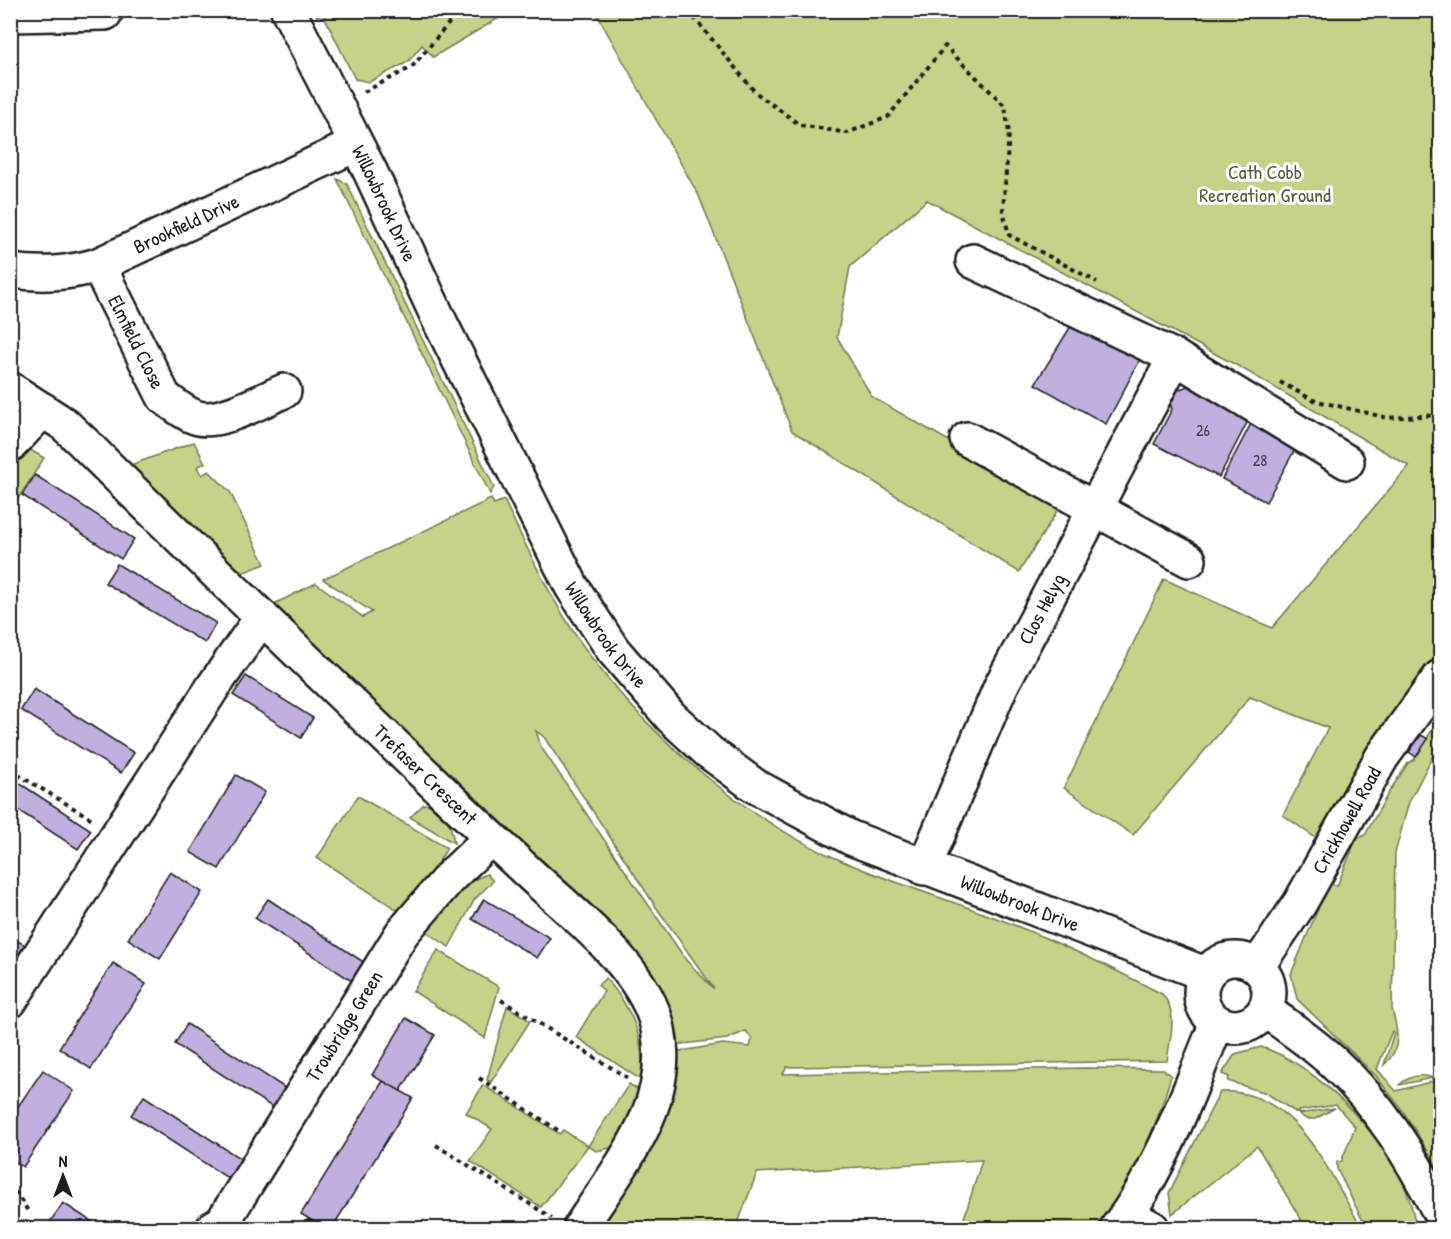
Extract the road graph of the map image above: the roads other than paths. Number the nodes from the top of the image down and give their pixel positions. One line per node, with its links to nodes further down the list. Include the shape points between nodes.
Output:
1 (288, 10): 4 (street, Willowbrook Drive)
2 (105, 13): 3 (street)
3 (10, 15)
4 (355, 145): 6 (street, Brookfield Drive); 20 (street, Willowbrook Drive, via 548,541 613,650 671,717 731,769 803,814)
5 (972, 261): 8 (street)
6 (99, 265): 7 (street, Brookfield Drive, via 71,273); 10 (street, Elmfield Close, via 164,397 177,407 196,418 216,420)
7 (10, 271)
8 (1175, 357): 14 (street); 15 (street, Clos Helyg)
9 (10, 389): 11 (street, Trefaser Crescent)
10 (284, 391)
11 (43, 410): 13 (street); 17 (street, Trefaser Crescent, via 82,441)
12 (967, 439): 15 (street)
13 (10, 445)
14 (1347, 462)
15 (1094, 509): 16 (street); 20 (street, Clos Helyg, via 1001,686)
16 (1189, 560)
17 (262, 617): 19 (street, Trefaser Crescent); 23 (street)
18 (1440, 677): 21 (street, Crickhowell Road, via 1382,757 1300,903)
19 (492, 838): 28 (street, Trefaser Crescent, via 624,966 645,995 658,1026 662,1069 658,1094 642,1129); 29 (street, Trowbridge Green, via 450,877 402,933 222,1222)
20 (924, 868): 22 (street, Willowbrook Drive)
21 (1257, 966): 22 (street, via 1235,958 1213,966); 24 (street, via 1269,986)
22 (1205, 974): 25 (street, via 1200,996)
23 (10, 1001)
24 (1265, 1010): 25 (street, via 1258,1018 1238,1027); 26 (street, via 1335,1064 1362,1092 1402,1143)
25 (1217, 1023): 27 (street)
26 (1440, 1213)
27 (1132, 1224)
28 (570, 1226)
29 (213, 1228)

